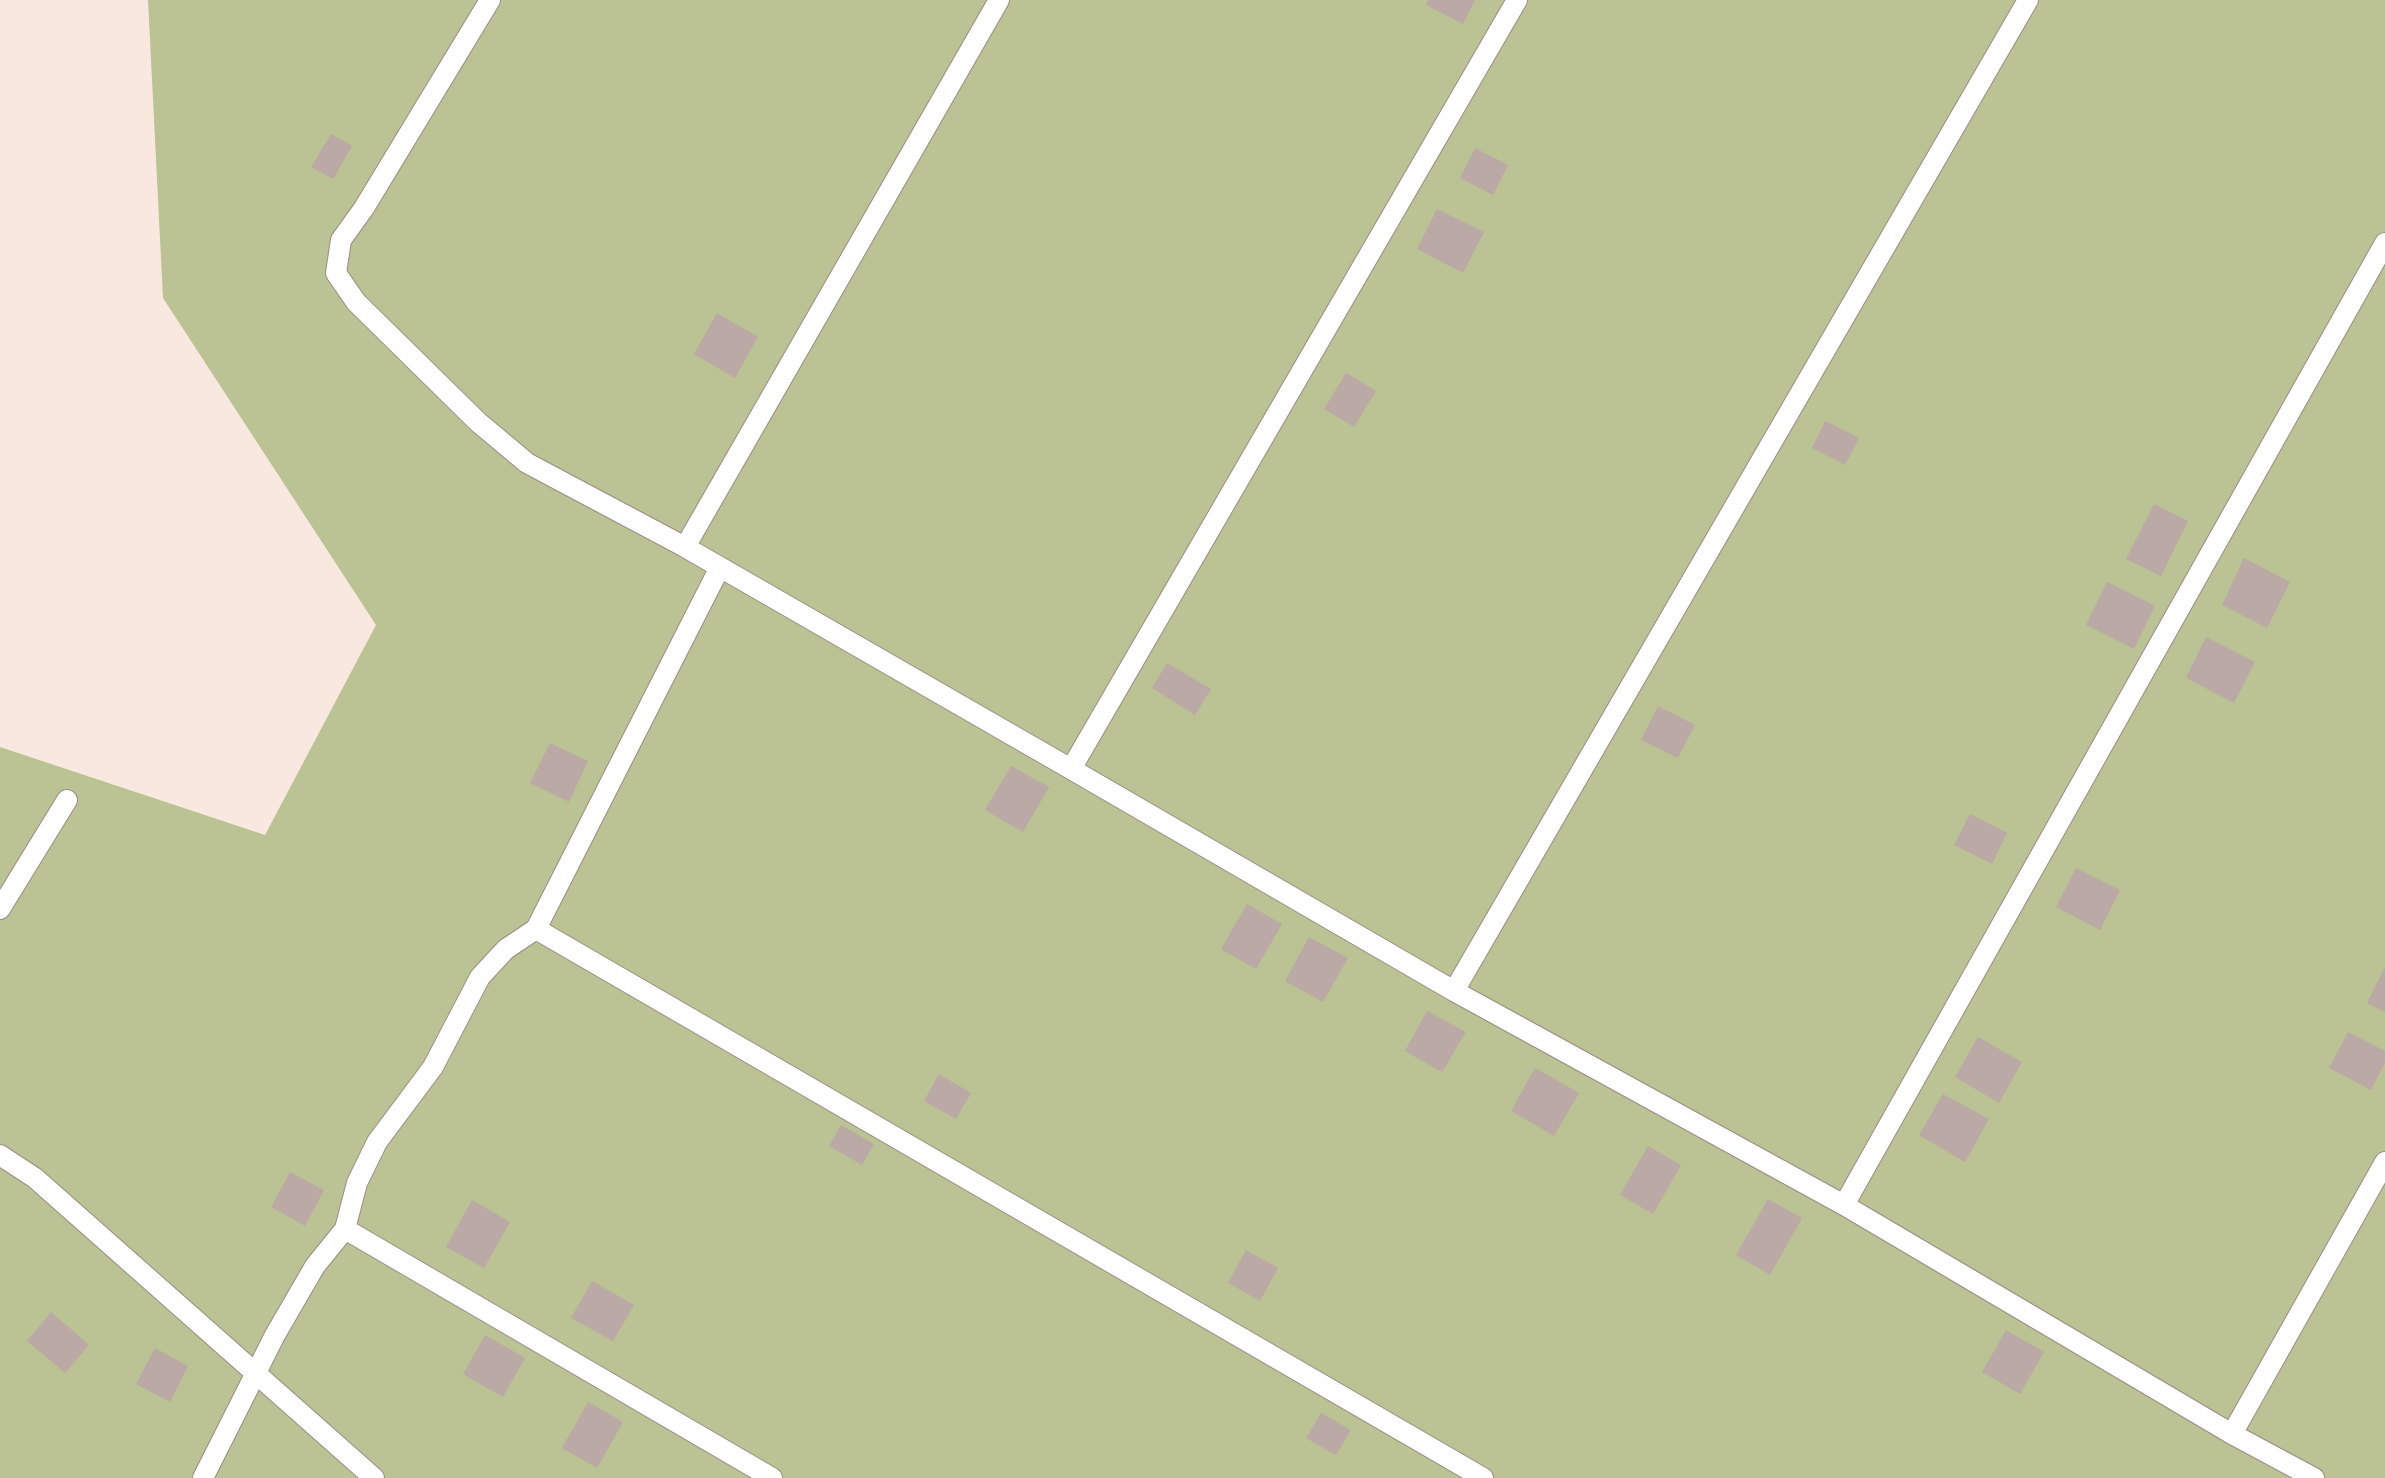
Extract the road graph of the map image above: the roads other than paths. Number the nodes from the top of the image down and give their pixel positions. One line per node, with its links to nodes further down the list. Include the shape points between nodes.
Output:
1 (490, 0): 6 (lane, via 341,240 336,273 370,315 527,463)
2 (999, 0): 6 (lane)
3 (1517, 0): 8 (lane)
4 (2028, 0): 12 (lane)
5 (2385, 243): 15 (lane)
6 (684, 547): 7 (lane)
7 (720, 567): 8 (lane); 11 (lane)
8 (1072, 769): 12 (lane)
9 (66, 800): 10 (lane)
10 (0, 909)
11 (536, 929): 16 (lane, via 480,977 432,1067 376,1142); 22 (lane)
12 (1454, 991): 15 (lane)
13 (0, 1155): 17 (lane, via 35,1178)
14 (2385, 1162): 18 (lane)
15 (1844, 1205): 18 (lane)
16 (344, 1229): 17 (lane, via 315,1266); 21 (lane)
17 (256, 1372): 19 (lane); 20 (lane)
18 (2232, 1434): 23 (lane)
19 (202, 1478)
20 (374, 1478)
21 (772, 1478)
22 (1482, 1478)
23 (2314, 1478)

